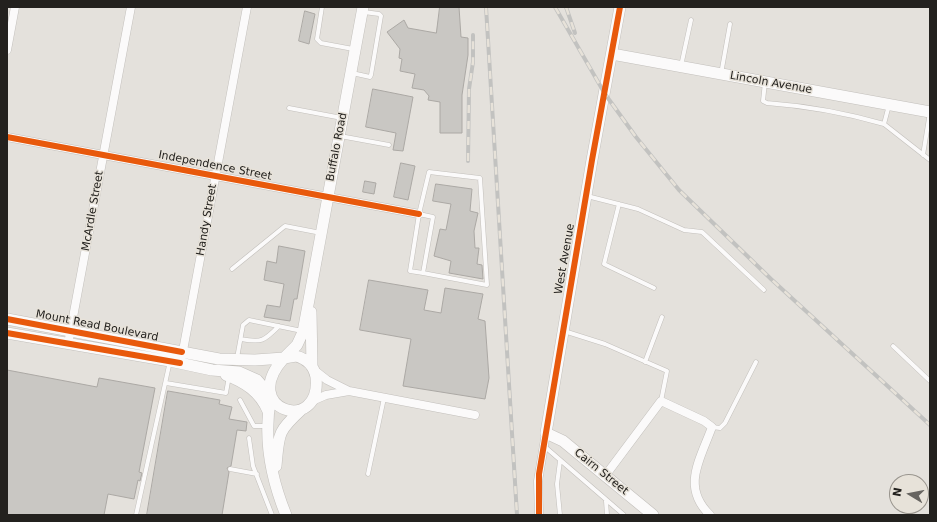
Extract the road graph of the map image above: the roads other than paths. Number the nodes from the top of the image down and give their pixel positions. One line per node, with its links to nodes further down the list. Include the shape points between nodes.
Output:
1 (15, 7): 9 (street)
2 (131, 7): 24 (street, McArdle Street)
3 (247, 7): 27 (street, Handy Street)
4 (322, 7): 10 (lane, via 317,39 321,43)
5 (620, 7): 11 (main road, West Avenue)
6 (363, 9): 10 (main road, Buffalo Road); 13 (lane, via 381,16 372,75 370,77)
7 (690, 20): 12 (lane)
8 (730, 24): 14 (lane)
9 (7, 50)
10 (356, 50): 13 (main road, Buffalo Road)
11 (612, 54): 12 (main road, Lincoln Avenue); 28 (main road, West Avenue)
12 (681, 67): 14 (main road, Lincoln Avenue)
13 (351, 73): 19 (main road, Buffalo Road)
14 (721, 74): 15 (main road, Lincoln Avenue)
15 (765, 82): 16 (main road, Lincoln Avenue); 20 (lane, via 762,97 767,103 858,116)
16 (889, 104): 18 (main road, Lincoln Avenue); 20 (lane)
17 (289, 108): 19 (lane)
18 (930, 112): 25 (lane)
19 (343, 118): 21 (main road, Buffalo Road)
20 (884, 124): 25 (lane)
21 (339, 136): 23 (lane); 29 (main road, Buffalo Road)
22 (7, 137): 24 (street, Independence Street)
23 (388, 145)
24 (103, 155): 27 (street, Independence Street); 43 (street, McArdle Street)
25 (923, 155): 26 (lane)
26 (930, 160)
27 (215, 176): 29 (street, Independence Street); 51 (street, Handy Street)
28 (586, 196): 30 (lane); 44 (main road, West Avenue)
29 (328, 197): 31 (street, Independence Street); 32 (main road, Buffalo Road)
30 (619, 204): 36 (lane, via 604,264); 37 (lane, via 638,209 684,230 702,232)
31 (419, 214): 34 (lane, via 410,271); 34 (lane, via 433,217); 34 (lane, via 429,172 480,178 487,285)
32 (321, 233): 33 (lane, via 285,226); 35 (main road, Buffalo Road)
33 (232, 269)
34 (423, 273)
35 (312, 288): 45 (main road, Buffalo Road); 55 (main road, Buffalo Road)
36 (654, 288)
37 (764, 290)
38 (662, 317): 53 (lane)
39 (7, 319): 43 (main road, Mount Read Boulevard)
40 (255, 322): 41 (lane); 42 (lane); 47 (lane, via 245,322)
41 (279, 326): 45 (lane); 47 (lane, via 265,340)
42 (254, 328)
43 (70, 331): 48 (street, McArdle Street); 51 (main road, Mount Read Boulevard)
44 (563, 331): 53 (lane, via 605,344); 70 (main road, West Avenue)
45 (303, 332): 50 (main road, Buffalo Road, via 297,345)
46 (7, 333): 48 (main road, Mount Read Boulevard)
47 (241, 339): 52 (lane)
48 (68, 344): 51 (main road, Mount Read Boulevard)
49 (893, 346): 58 (lane)
50 (284, 358): 52 (main road, Mount Read Boulevard); 55 (main road, via 301,357); 61 (main road, via 272,377)
51 (178, 359): 52 (main road, Mount Read Boulevard); 56 (main road, Mount Read Boulevard); 59 (lane)
52 (237, 360)
53 (645, 362): 64 (lane, via 667,371)
54 (756, 362): 69 (lane, via 724,423 720,428)
55 (313, 368): 60 (street, via 327,380); 65 (main road, via 316,386)
56 (212, 370): 57 (main road); 61 (main road, Mount Read Boulevard, via 246,374 257,380)
57 (229, 376): 59 (lane, via 226,393); 66 (main road, via 252,389 264,402)
58 (930, 381)
59 (166, 383): 80 (lane)
60 (350, 391): 62 (street); 65 (street, via 326,395)
61 (271, 396): 65 (main road, via 278,406 286,411 295,412); 66 (main road)
62 (384, 398): 67 (street); 77 (lane)
63 (240, 400): 68 (lane, via 254,426)
64 (661, 401): 69 (street); 78 (street)
65 (305, 406): 76 (main road, via 282,429)
66 (268, 411): 68 (main road)
67 (475, 416)
68 (267, 426): 76 (main road, via 268,449)
69 (712, 427): 88 (street, via 694,484 697,499)
70 (546, 433): 72 (street, West Avenue); 78 (main road, Cairn Street, via 562,441)
71 (249, 438): 75 (lane, via 253,466)
72 (544, 446): 73 (lane); 83 (street, West Avenue, via 538,480)
73 (560, 461): 79 (lane); 84 (lane, via 557,484)
74 (230, 469): 75 (lane)
75 (257, 474): 81 (lane)
76 (275, 474): 82 (main road)
77 (368, 474)
78 (605, 476): 87 (main road, Cairn Street)
79 (606, 501): 85 (lane); 86 (lane)
80 (136, 515)
81 (272, 515)
82 (286, 515)
83 (539, 515)
84 (560, 515)
85 (607, 515)
86 (624, 515)
87 (653, 515)
88 (710, 515)

